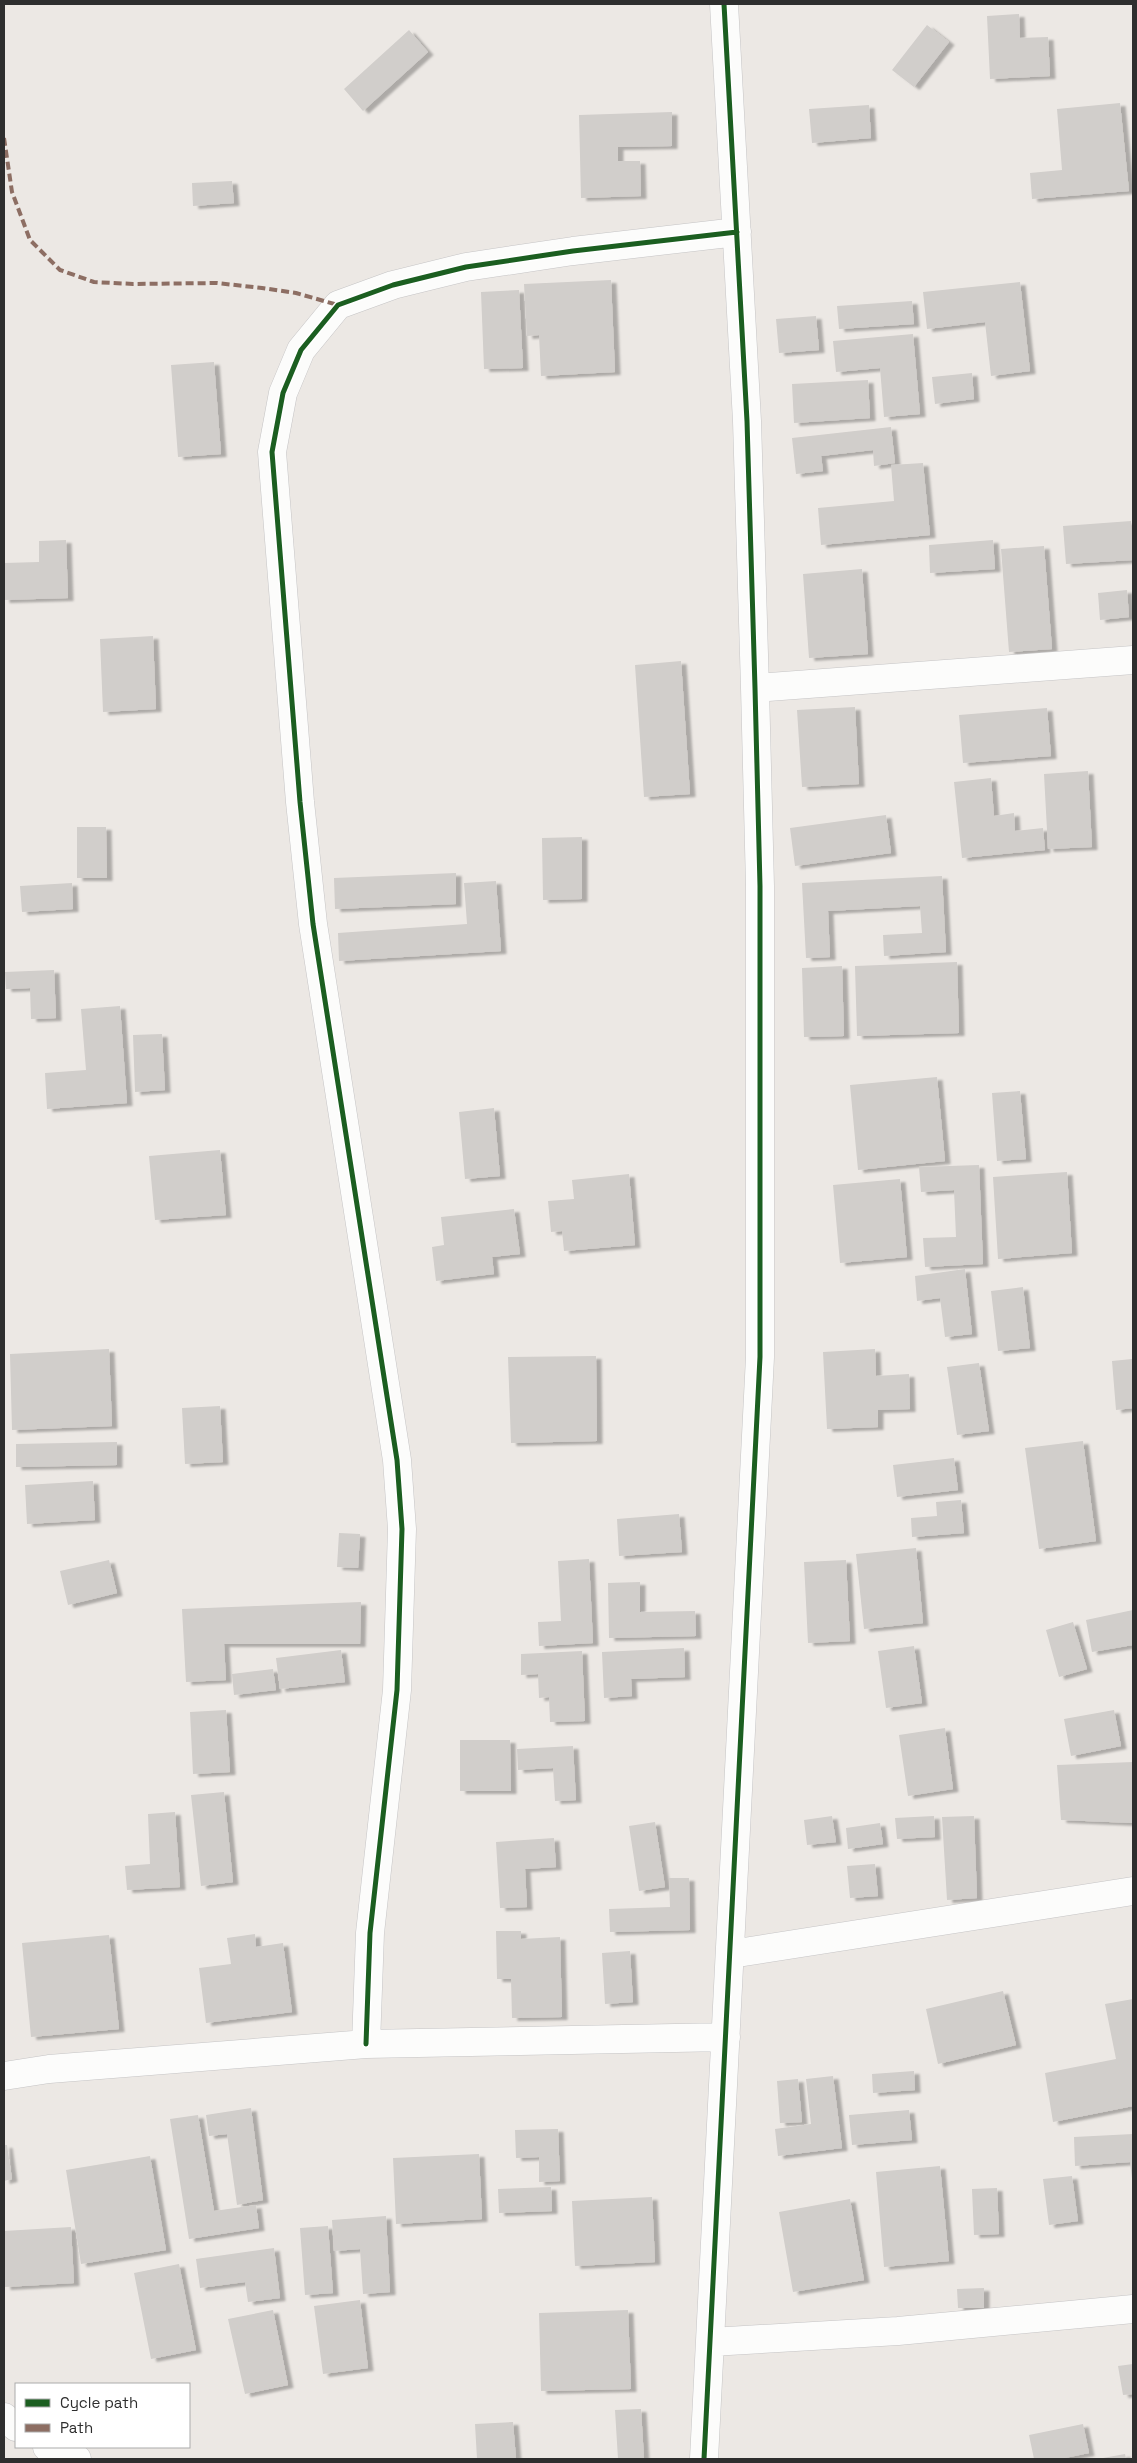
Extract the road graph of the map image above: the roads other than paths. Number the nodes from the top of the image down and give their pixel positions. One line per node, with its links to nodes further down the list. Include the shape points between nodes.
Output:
1 (724, 4): 2 (street)
2 (738, 232): 4 (street); 8 (street, via 466,267 393,285 338,305 302,350 283,393 272,452 300,802 322,981 397,1460 402,1529 397,1690 370,1933)
3 (1133, 660): 4 (street)
4 (755, 688): 6 (street, via 760,886 760,1357)
5 (1133, 1891): 6 (street)
6 (731, 1954): 7 (street)
7 (726, 2037): 8 (street); 11 (street)
8 (366, 2044): 9 (street)
9 (4, 2076)
10 (1133, 2309): 11 (street, via 898,2331)
11 (711, 2342): 16 (street)
12 (4, 2416): 13 (street)
13 (15, 2426)
14 (49, 2448): 15 (street)
15 (77, 2459)
16 (704, 2459)

